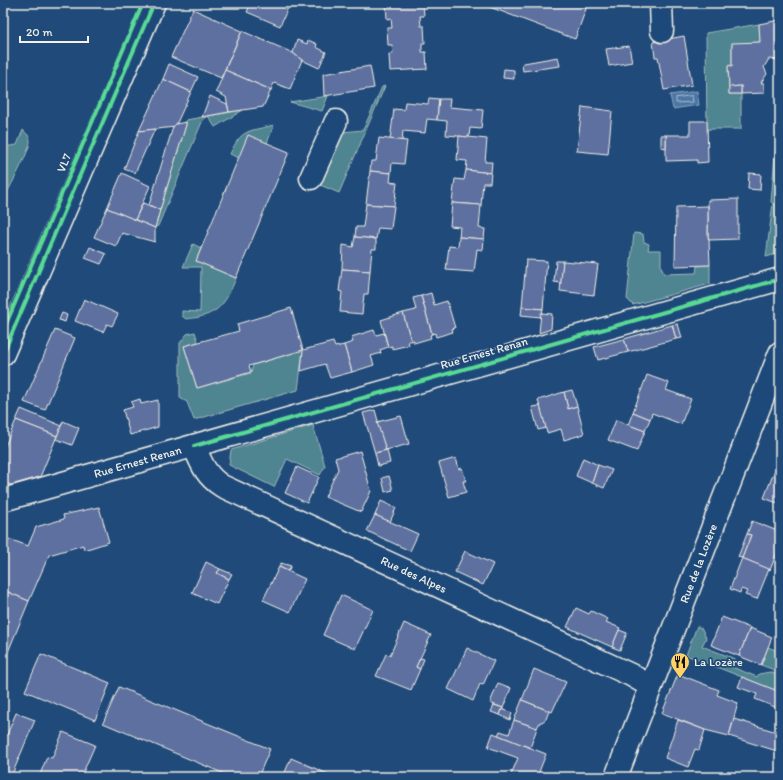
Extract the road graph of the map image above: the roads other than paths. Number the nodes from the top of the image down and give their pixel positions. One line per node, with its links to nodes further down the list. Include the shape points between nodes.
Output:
1 (154, 3): 8 (street)
2 (661, 3): 3 (street)
3 (662, 31)
4 (336, 121): 5 (street)
5 (311, 178)
6 (780, 279): 9 (street, Rue Ernest Renan)
7 (780, 352): 11 (street, Rue de la Lozère)
8 (3, 354)
9 (194, 446): 10 (street, Rue Ernest Renan); 11 (street, Rue des Alpes, via 204,470 222,486)
10 (3, 500)
11 (650, 686): 12 (street, Rue de la Lozère)
12 (620, 776)

